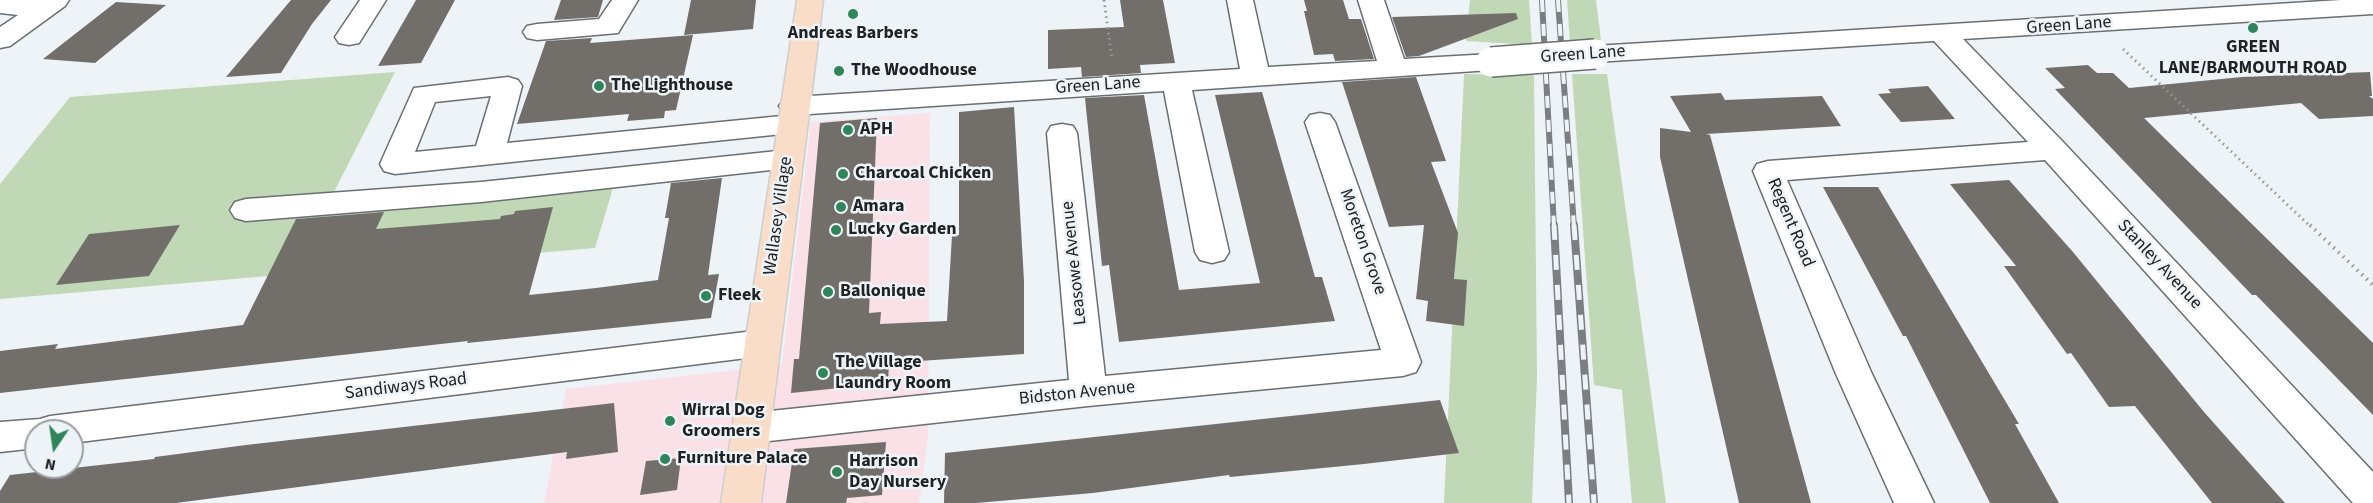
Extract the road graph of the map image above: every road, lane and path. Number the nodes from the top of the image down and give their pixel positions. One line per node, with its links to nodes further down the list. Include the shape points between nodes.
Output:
1 (373, 0): 13 (street)
2 (625, 0): 11 (street, via 608,27)
3 (810, 0): 19 (main road, Wallasey Village)
4 (1104, 0): 18 (path)
5 (1240, 0): 16 (street)
6 (1371, 0): 15 (street)
7 (49, 4): 8 (street); 14 (street)
8 (0, 5)
9 (2373, 6): 10 (street, Green Lane)
10 (2096, 24): 12 (street, Green Lane); 27 (path)
11 (537, 32)
12 (1942, 34): 15 (street, Green Lane, bridge); 22 (street, Stanley Avenue)
13 (349, 37)
14 (0, 40)
15 (1393, 68): 16 (street, Green Lane)
16 (1256, 76): 17 (street, Green Lane)
17 (1176, 81): 18 (street, Green Lane); 26 (street)
18 (1115, 85): 19 (street, Green Lane)
19 (793, 115): 23 (street, Green Lane); 24 (main road, Wallasey Village)
20 (1320, 122): 29 (street, Moreton Grove)
21 (1062, 134): 30 (street, Leasowe Avenue)
22 (2053, 150): 35 (street, Stanley Avenue); 37 (street, Regent Road, via 1768,171)
23 (489, 156)
24 (787, 160): 25 (street, via 481,192); 28 (main road, Wallasey Village)
25 (246, 210)
26 (1212, 252)
27 (2373, 285)
28 (762, 343): 31 (street, Sandiways Road); 32 (main road, Wallasey Village)
29 (1403, 362): 30 (street, Bidston Avenue)
30 (1088, 392): 32 (street, Bidston Avenue)
31 (84, 427)
32 (751, 428): 36 (main road, Wallasey Village)
33 (24, 434): 34 (street)
34 (0, 437)
35 (2373, 498)
36 (741, 503)
37 (1914, 503)

